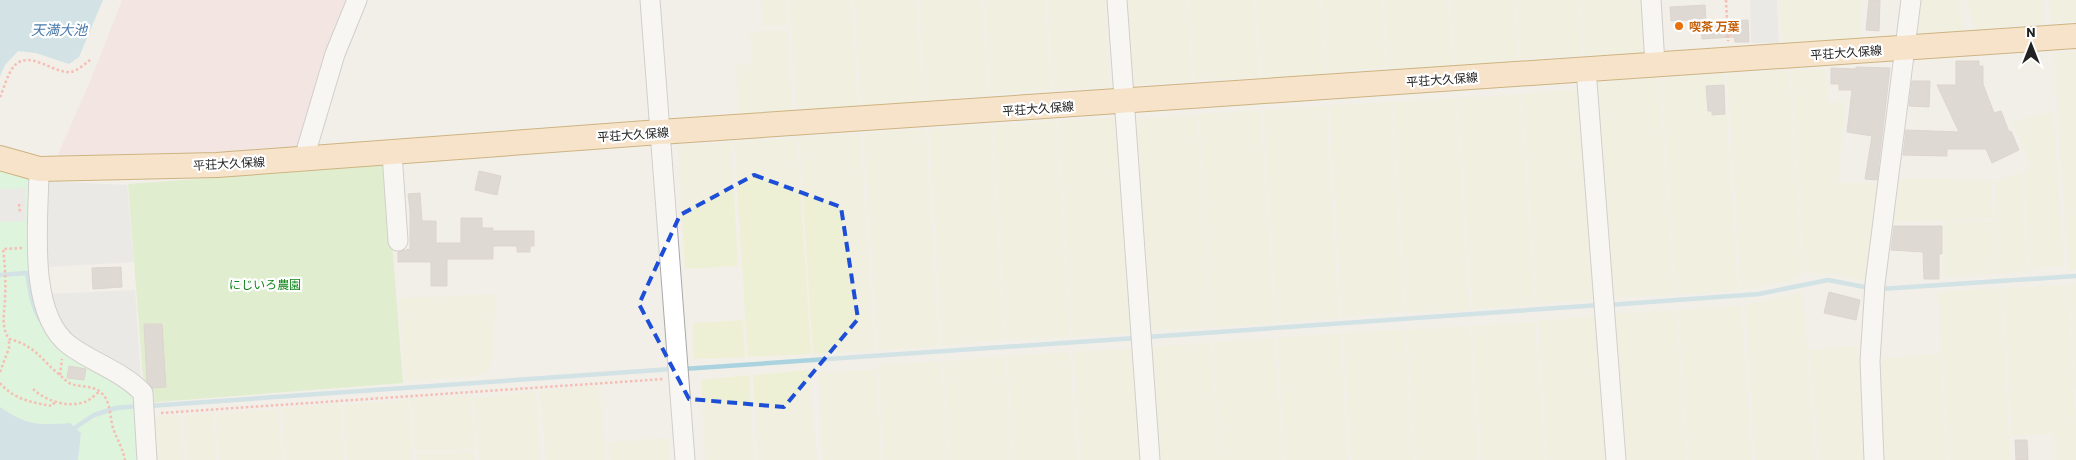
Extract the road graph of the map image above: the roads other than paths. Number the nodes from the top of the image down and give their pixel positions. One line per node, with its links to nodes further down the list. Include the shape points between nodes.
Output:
1 (357, 0): 14 (street, via 335,54)
2 (650, 0): 11 (street)
3 (1117, 0): 10 (street)
4 (1651, 0): 8 (street)
5 (1911, 0): 7 (street)
6 (2076, 36): 7 (main road, 平荘大久保線)
7 (1904, 48): 8 (main road, 平荘大久保線); 21 (street, via 1875,284 1870,361)
8 (1655, 64): 9 (main road, 平荘大久保線)
9 (1586, 69): 10 (main road, 平荘大久保線); 20 (street)
10 (1125, 102): 11 (main road, 平荘大久保線); 19 (street)
11 (660, 132): 12 (main road, 平荘大久保線); 18 (street)
12 (392, 153): 14 (main road, 平荘大久保線); 16 (street)
13 (0, 158): 15 (main road, 平荘大久保線)
14 (304, 158): 15 (main road, 平荘大久保線, via 217,165)
15 (39, 168): 17 (street, via 38,280 45,309 52,327 68,344 130,380 143,393)
16 (398, 242)
17 (147, 460)
18 (685, 460)
19 (1150, 460)
20 (1616, 460)
21 (1874, 460)

